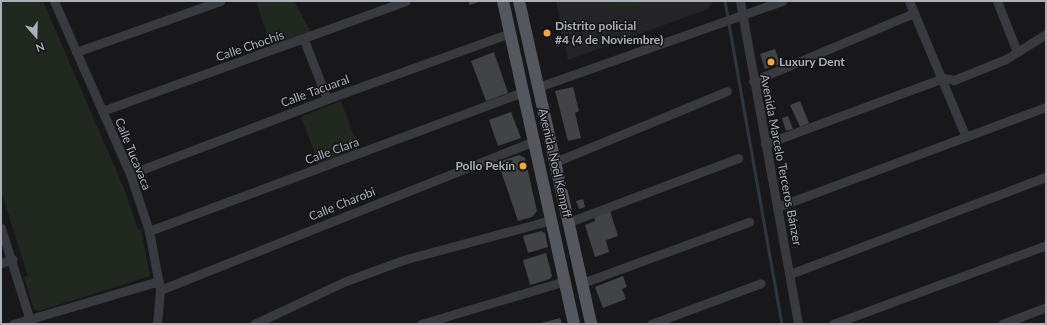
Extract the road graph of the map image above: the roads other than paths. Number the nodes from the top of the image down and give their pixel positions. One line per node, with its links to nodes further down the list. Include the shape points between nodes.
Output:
1 (54, 1): 15 (street, Calle Tucavaca)
2 (220, 1): 15 (street)
3 (406, 1): 14 (street, Calle Chochís)
4 (503, 1): 13 (main road, Avenida Noel Kempff)
5 (519, 1): 19 (main road, Avenida Noel Kempff)
6 (740, 1): 11 (street, Avenida Marcelo Terceros Bánzer)
7 (782, 1): 11 (street)
8 (909, 1): 10 (street)
9 (997, 1): 16 (street)
10 (914, 13): 17 (street); 18 (street)
11 (738, 17): 18 (street, Avenida Marcelo Terceros Bánzer); 19 (street, via 717,22)
12 (1046, 34): 16 (street)
13 (511, 37): 19 (main road, via 527,76); 21 (main road, Avenida Noel Kempff); 22 (street, Calle Tacuaral)
14 (304, 40): 22 (street); 24 (street, Calle Chochís)
15 (76, 52): 24 (street, Calle Tucavaca)
16 (1017, 52): 17 (street, via 954,80)
17 (943, 78): 25 (street); 27 (street)
18 (754, 81): 27 (street, Avenida Marcelo Terceros Bánzer)
19 (538, 87): 26 (main road, via 534,98); 29 (main road, Avenida Noel Kempff)
20 (727, 91): 29 (street)
21 (523, 92): 26 (main road, Avenida Noel Kempff); 37 (street, Calle Clara)
22 (327, 99): 30 (street, Calle Tacuaral)
23 (1046, 107): 25 (street)
24 (102, 111): 30 (street, Calle Tucavaca)
25 (966, 137): 32 (street)
26 (533, 138): 33 (main road, Avenida Noel Kempff); 45 (street, Calle Charobi)
27 (765, 144): 32 (street, Avenida Marcelo Terceros Bánzer)
28 (738, 158): 35 (street)
29 (555, 162): 35 (main road, Avenida Noel Kempff)
30 (130, 174): 37 (street, Calle Tucavaca)
31 (1046, 177): 41 (street)
32 (777, 207): 41 (street, Avenida Marcelo Terceros Bánzer)
33 (551, 220): 42 (main road, Avenida Noel Kempff); 50 (street, via 403,260 346,281)
34 (749, 222): 43 (street)
35 (570, 226): 42 (main road, via 571,268); 43 (main road, Avenida Noel Kempff)
36 (1, 228): 39 (street)
37 (149, 231): 45 (street, Calle Tucavaca)
38 (1046, 245): 57 (street)
39 (12, 259): 40 (street); 47 (street)
40 (1, 263)
41 (790, 274): 56 (street, Avenida Marcelo Terceros Bánzer)
42 (565, 281): 51 (street); 52 (main road, Avenida Noel Kempff); 53 (main road, via 578,295)
43 (582, 283): 54 (main road, Avenida Noel Kempff)
44 (761, 283): 55 (street)
45 (159, 286): 47 (street, Calle Charobi); 49 (street, Calle Tucavaca)
46 (1046, 308): 58 (street)
47 (30, 321): 48 (street, Calle Charobi)
48 (13, 324)
49 (157, 324)
50 (254, 324)
51 (421, 324)
52 (574, 324)
53 (586, 324)
54 (591, 324)
55 (650, 324)
56 (798, 324)
57 (833, 324)
58 (1002, 324)

